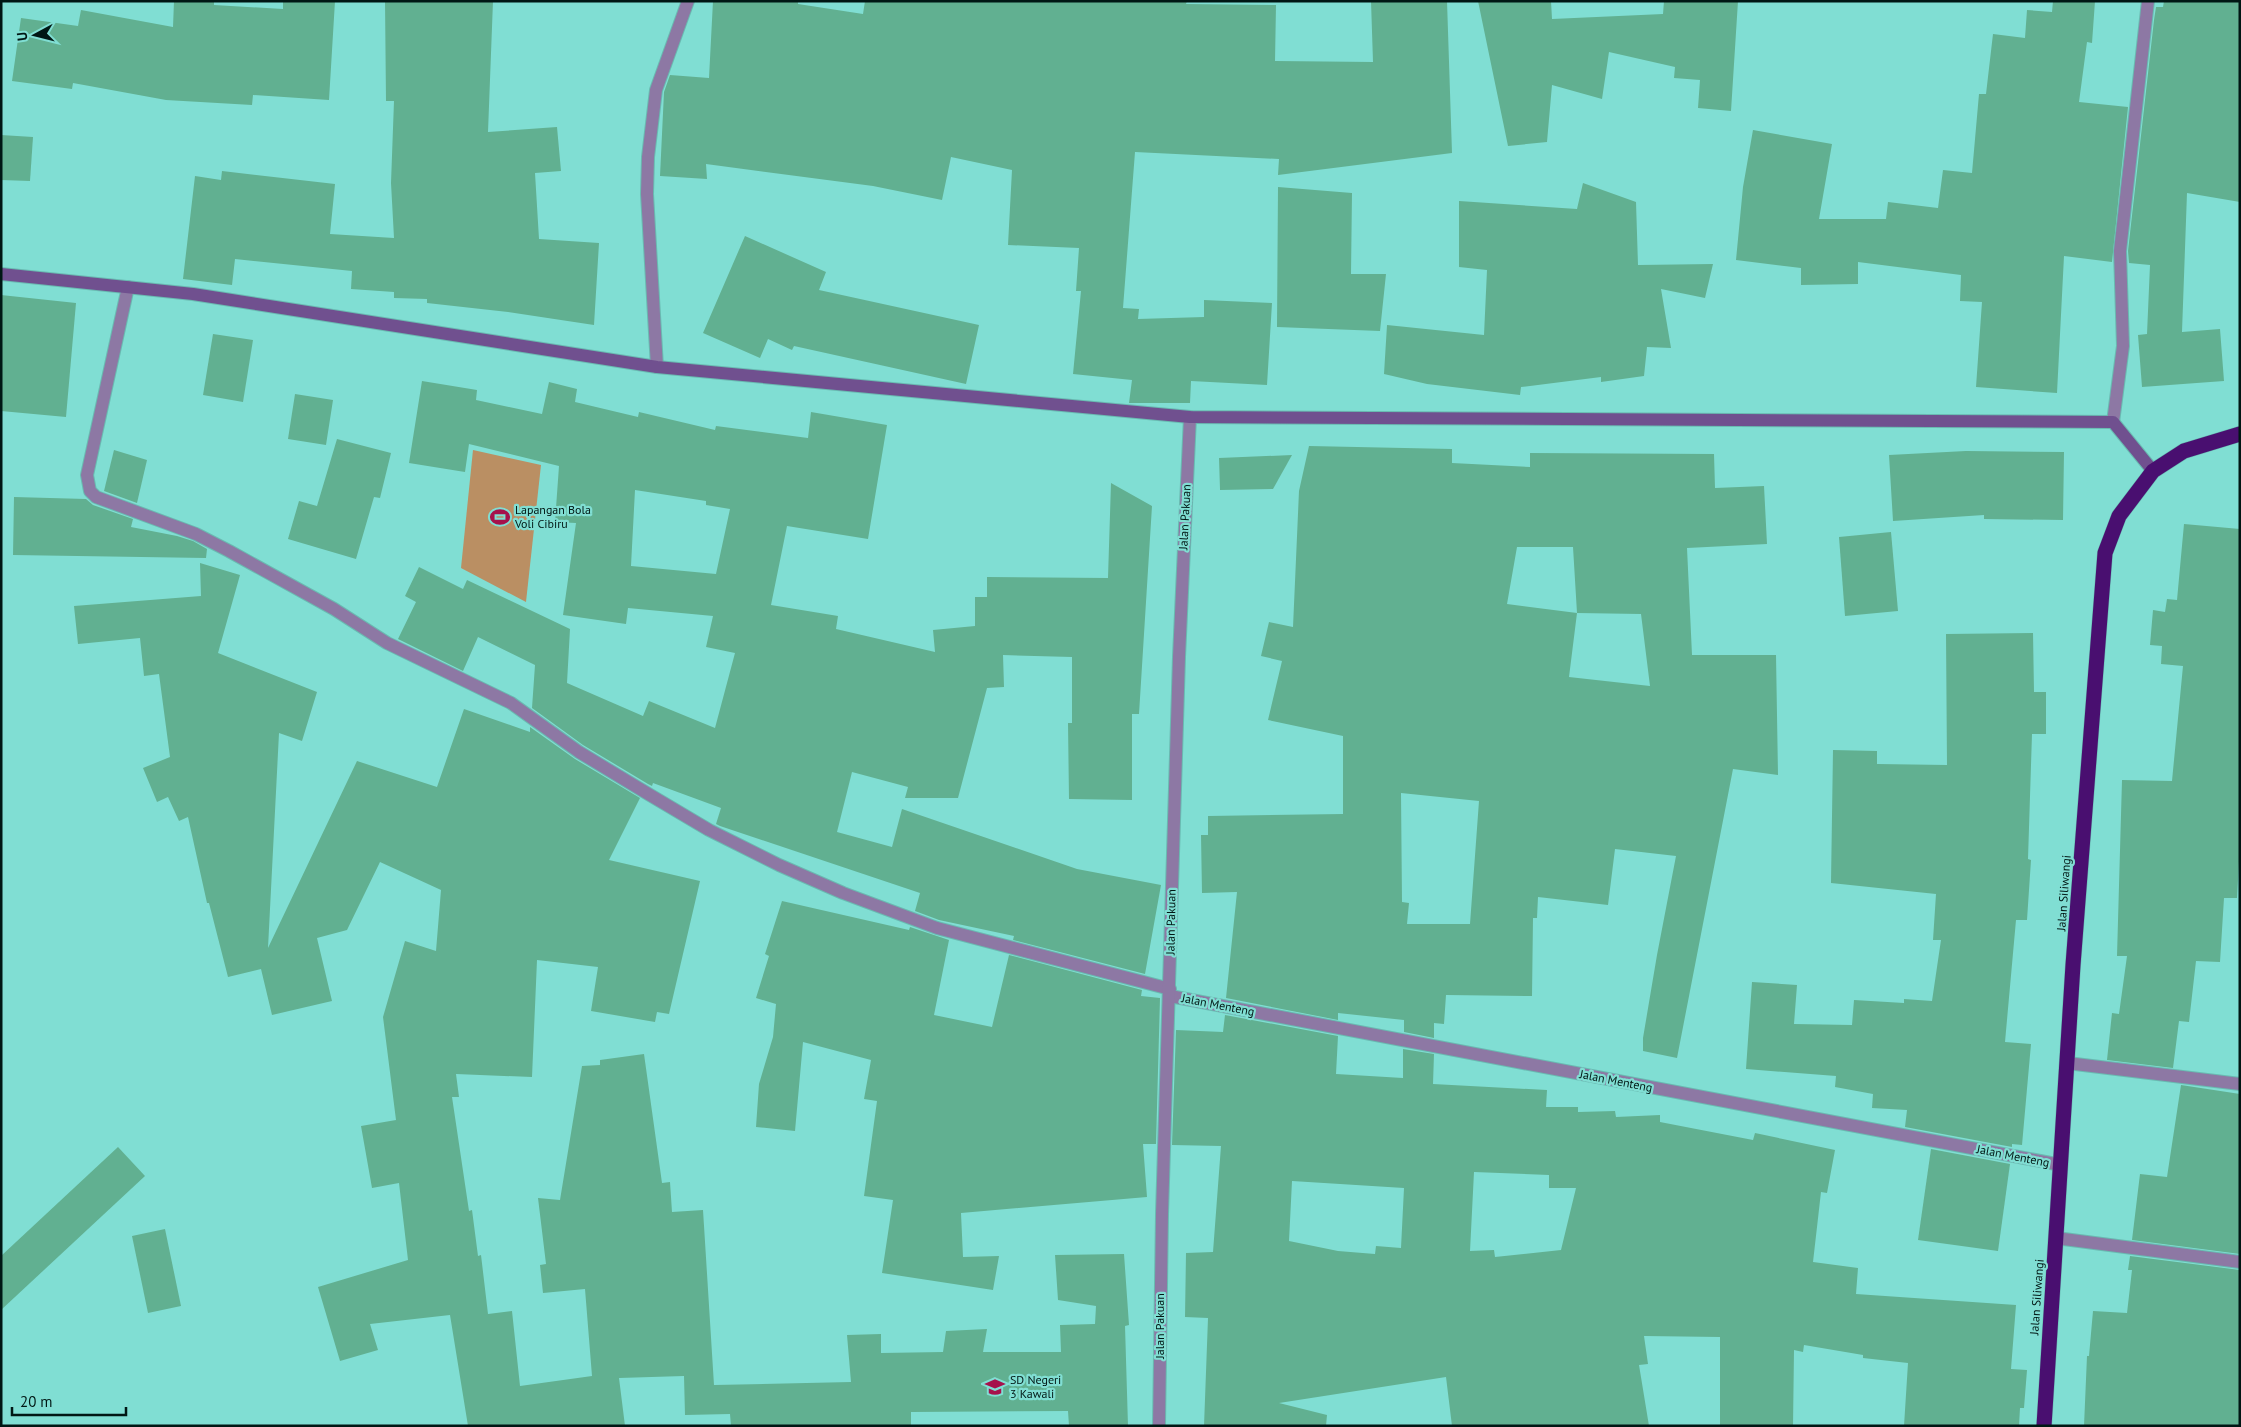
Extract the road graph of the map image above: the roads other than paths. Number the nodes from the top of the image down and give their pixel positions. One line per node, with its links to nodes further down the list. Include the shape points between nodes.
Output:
1 (688, 1): 5 (street, via 656,90 648,157 647,194)
2 (2148, 1): 7 (street, via 2120,251 2123,346)
3 (1, 274): 4 (main road)
4 (128, 287): 5 (main road, via 193,294); 10 (street, Jalan Menteng, via 87,475 90,491 96,496 196,534 229,551 334,609 386,643 511,703 579,752 650,796 709,830 779,864 843,893 937,928)
5 (657, 367): 6 (main road)
6 (1190, 417): 7 (main road); 10 (street, Jalan Pakuan)
7 (2113, 422): 9 (main road)
8 (2240, 434): 9 (highway, Jalan Siliwangi, via 2184,451)
9 (2153, 472): 11 (highway, Jalan Siliwangi, via 2118,516 2105,554)
10 (1170, 992): 13 (street, Jalan Menteng); 16 (street, Jalan Pakuan)
11 (2067, 1063): 12 (street); 13 (highway, Jalan Siliwangi)
12 (2240, 1084)
13 (2061, 1165): 14 (highway, Jalan Siliwangi)
14 (2056, 1238): 15 (street); 17 (highway, Jalan Siliwangi)
15 (2240, 1262)
16 (1159, 1426)
17 (2044, 1426)

